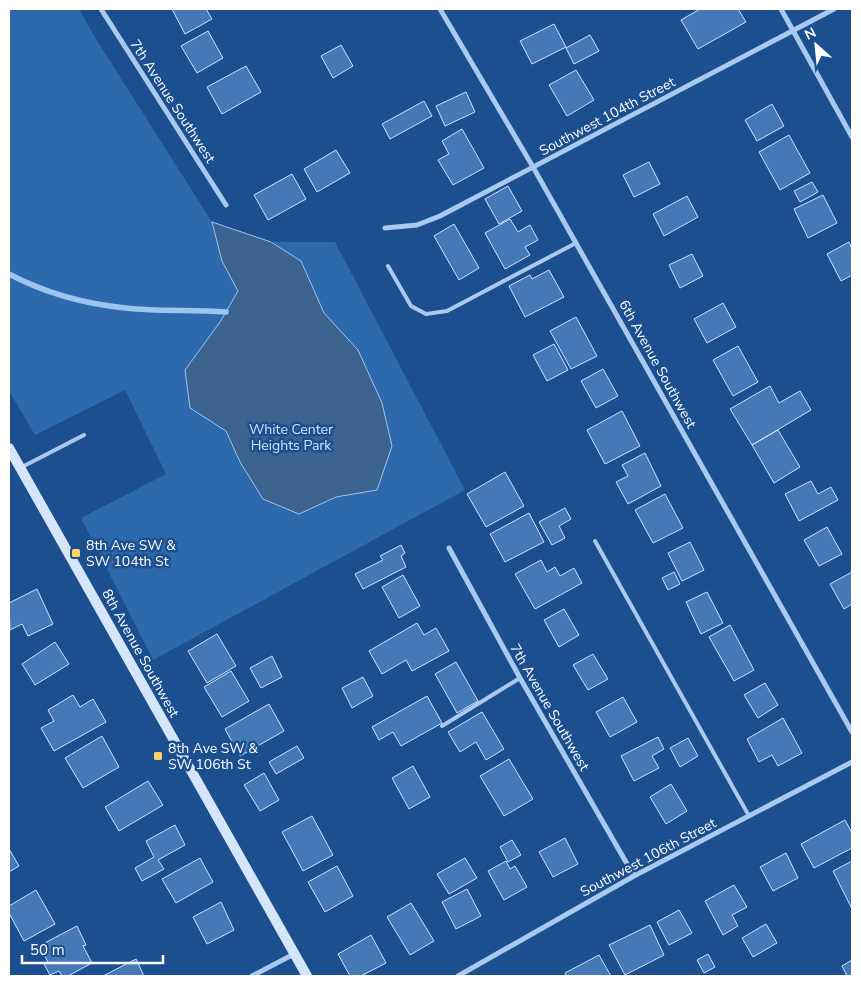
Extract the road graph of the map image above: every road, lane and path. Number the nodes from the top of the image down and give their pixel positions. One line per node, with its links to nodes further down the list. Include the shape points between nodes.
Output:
1 (101, 9): 8 (street, 7th Avenue Southwest)
2 (440, 9): 7 (street, 6th Avenue Southwest)
3 (781, 9): 5 (street)
4 (834, 9): 5 (street, Southwest 104th Street)
5 (794, 30): 6 (street); 7 (street, Southwest 104th Street)
6 (852, 137)
7 (534, 167): 9 (street, Southwest 104th Street, via 440,216 417,225); 10 (street, 6th Avenue Southwest)
8 (226, 205)
9 (385, 228)
10 (576, 243): 11 (lane, via 447,312 426,314 411,306); 19 (street, 6th Avenue Southwest)
11 (388, 266)
12 (84, 435): 14 (lane)
13 (9, 449): 14 (street, 8th Avenue Southwest)
14 (20, 468): 23 (street, 8th Avenue Southwest)
15 (595, 540): 21 (lane)
16 (449, 548): 17 (street, 7th Avenue Southwest)
17 (520, 678): 18 (lane); 22 (street, 7th Avenue Southwest)
18 (442, 726)
19 (852, 732)
20 (852, 762): 21 (street, Southwest 106th Street)
21 (749, 816): 22 (street, Southwest 106th Street)
22 (634, 876): 26 (street, Southwest 106th Street)
23 (294, 954): 24 (street); 25 (street, 8th Avenue Southwest)
24 (252, 976)
25 (308, 976)
26 (458, 976)

